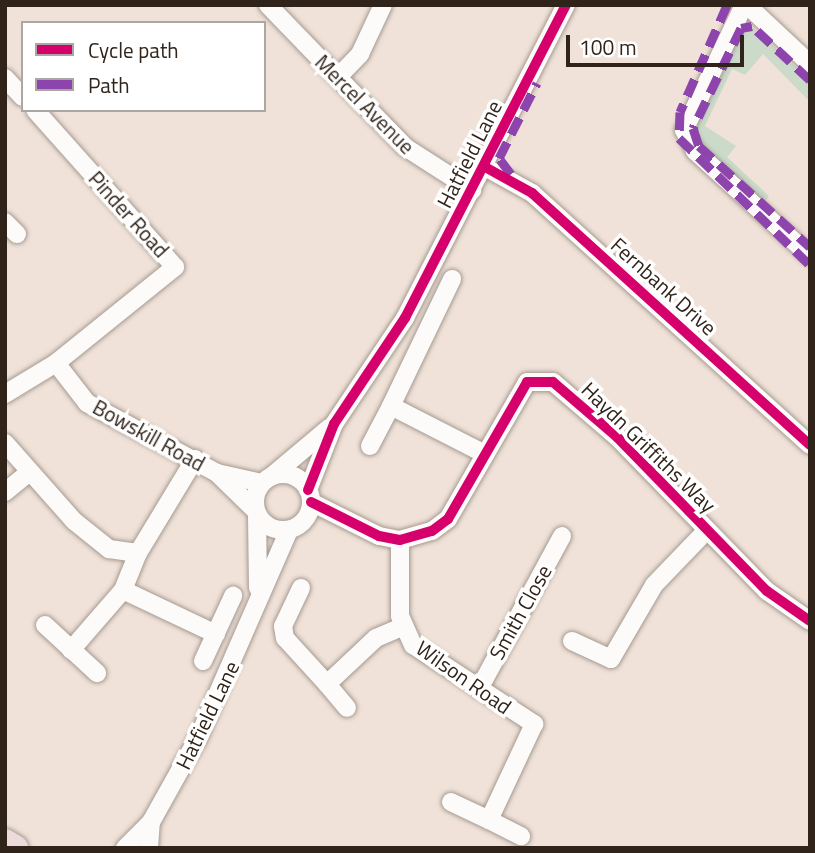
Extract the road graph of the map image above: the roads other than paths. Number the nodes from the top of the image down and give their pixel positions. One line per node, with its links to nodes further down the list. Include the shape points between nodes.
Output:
1 (268, 5): 6 (street, Mercel Avenue)
2 (383, 5): 6 (street, via 360,54)
3 (566, 5): 10 (street, Hatfield Lane)
4 (745, 5): 5 (street); 12 (street, via 684,130 695,151)
5 (810, 64)
6 (338, 77): 11 (street, Mercel Avenue, via 419,159)
7 (5, 78): 8 (street)
8 (21, 95)
9 (37, 112): 14 (street, Pinder Road, via 175,267)
10 (485, 167): 11 (street, Hatfield Lane); 19 (street, Fernbank Drive, via 532,192)
11 (472, 190): 17 (street, Hatfield Lane, via 405,318)
12 (810, 256)
13 (452, 279): 16 (street)
14 (56, 363): 15 (street); 22 (street, Bowskill Road, via 87,403)
15 (5, 394)
16 (390, 405): 20 (street); 21 (street)
17 (334, 424): 25 (street); 27 (street)
18 (5, 443): 23 (street)
19 (810, 445)
20 (370, 446)
21 (485, 454): 31 (street, Haydn Griffiths Way, via 527,382 553,382); 33 (street, Haydn Griffiths Way, via 448,519 432,531)
22 (195, 459): 24 (street, Bowskill Road); 34 (street)
23 (30, 472): 26 (street); 34 (street, via 109,549)
24 (216, 473): 25 (street, Bowskill Road); 28 (street, Bowskill Road)
25 (267, 479): 27 (street, via 293,476); 28 (street)
26 (5, 492)
27 (310, 496): 29 (street); 30 (street)
28 (256, 512): 30 (street, via 270,528); 38 (street, Hatfield Lane)
29 (343, 523): 30 (street); 33 (street)
30 (295, 527): 38 (street, Hatfield Lane)
31 (707, 530): 39 (street, Haydn Griffiths Way); 43 (street, via 654,584 611,659)
32 (562, 536): 48 (street, Smith Close)
33 (400, 540): 41 (street, Wilson Road)
34 (138, 553): 36 (street)
35 (301, 588): 47 (street, via 283,626 285,638)
36 (123, 590): 42 (street); 44 (street)
37 (233, 596): 42 (street)
38 (256, 605): 52 (street, Hatfield Lane, via 199,736)
39 (810, 621)
40 (45, 625): 44 (street)
41 (402, 627): 47 (street, via 376,638); 48 (street, Wilson Road, via 413,645)
42 (216, 634): 45 (street)
43 (572, 641)
44 (71, 650): 46 (street)
45 (203, 661)
46 (97, 674)
47 (327, 684): 49 (street)
48 (479, 689): 51 (street, Wilson Road, via 534,724)
49 (347, 708)
50 (451, 802): 51 (street)
51 (489, 820): 53 (street)
52 (151, 822): 56 (street, Hatfield Lane); 57 (street, Hatfield Lane)
53 (521, 836)
54 (9, 848): 55 (highway, via 5,842)
55 (15, 848)
56 (125, 848)
57 (149, 848)

